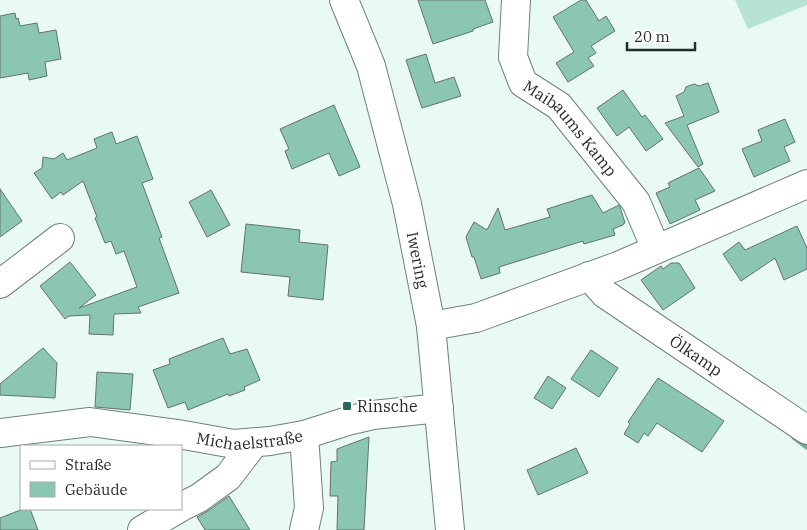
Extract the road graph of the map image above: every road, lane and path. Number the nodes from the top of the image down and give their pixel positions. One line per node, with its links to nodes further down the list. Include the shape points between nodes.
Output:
1 (344, 0): 8 (street, Iwering, via 371,66 407,204)
2 (516, 0): 5 (street, Maibaums Kamp, via 513,57 523,84 559,106 636,202)
3 (807, 184): 5 (street)
4 (60, 238): 7 (street)
5 (656, 249): 6 (street)
6 (589, 276): 8 (street, via 476,318); 10 (street, Ölkamp, via 605,294)
7 (0, 284)
8 (431, 326): 9 (street, Iwering)
9 (439, 408): 12 (street, Michaelstraße, via 373,415); 18 (street, Iwering)
10 (807, 430)
11 (0, 434): 13 (street, Michaelstraße, via 90,422 234,444)
12 (304, 435): 13 (street, Michaelstraße); 17 (street, via 309,508)
13 (254, 443): 14 (street, via 228,477)
14 (182, 507)
15 (177, 510): 16 (street)
16 (142, 530)
17 (304, 530)
18 (450, 530)

